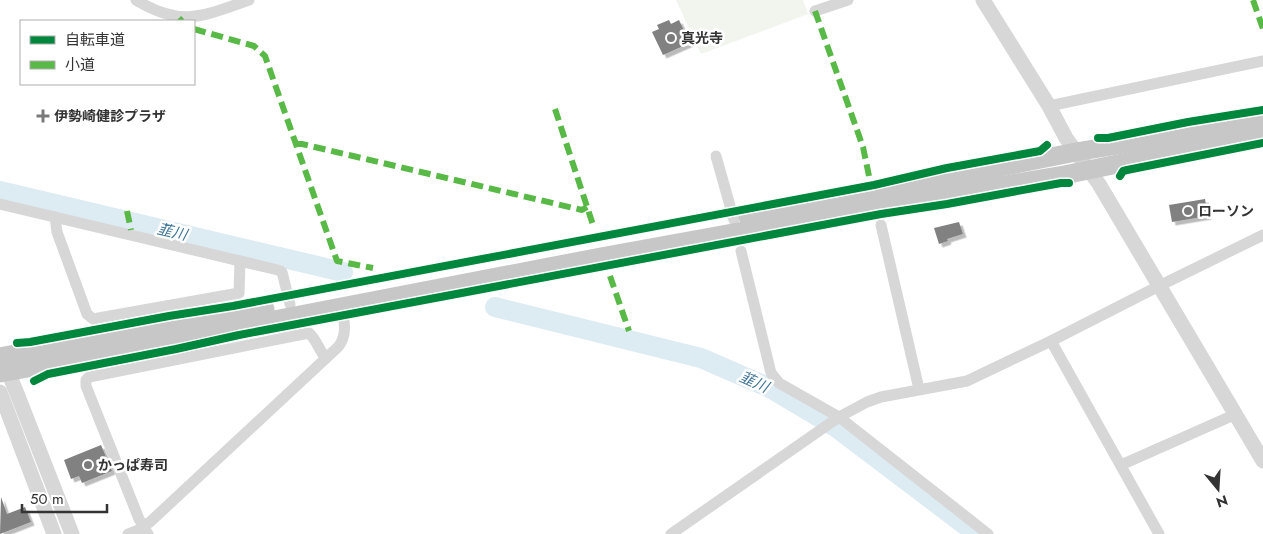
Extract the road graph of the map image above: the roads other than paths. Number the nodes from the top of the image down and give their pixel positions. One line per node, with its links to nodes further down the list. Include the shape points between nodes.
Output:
1 (136, 0): 2 (street, via 179,18 202,16)
2 (249, 0)
3 (848, 0): 5 (street)
4 (983, 0): 7 (street)
5 (815, 11)
6 (1263, 61): 7 (street)
7 (1049, 106): 10 (street)
8 (1263, 120): 10 (highway)
9 (1263, 134): 12 (highway)
10 (1076, 152): 12 (street); 15 (highway)
11 (716, 156): 15 (street)
12 (1089, 170): 20 (street); 22 (highway, via 606,256)
13 (0, 204): 14 (street)
14 (55, 217): 19 (street); 19 (street, via 57,232 87,314 93,319 239,293)
15 (734, 220): 21 (highway)
16 (881, 225): 26 (street)
17 (1263, 235): 20 (street)
18 (741, 251): 29 (street, via 771,373 778,383)
19 (240, 261): 21 (street, via 282,272)
20 (1159, 286): 23 (street); 28 (street)
21 (290, 304): 25 (highway, via 162,326)
22 (342, 307): 24 (street, via 344,339); 25 (highway, via 167,343)
23 (1051, 341): 26 (street, via 967,381); 31 (street)
24 (326, 358): 32 (street); 32 (street, via 309,334 89,377 86,386)
25 (2, 366): 34 (street)
26 (919, 389): 29 (street, via 867,402)
27 (0, 392): 33 (street)
28 (1236, 414): 30 (street); 31 (street)
29 (837, 418): 36 (street); 37 (street)
30 (1263, 460)
31 (1122, 465): 38 (street)
32 (145, 530): 35 (street)
33 (54, 534)
34 (72, 534)
35 (128, 534)
36 (671, 534)
37 (988, 534)
38 (1159, 534)

